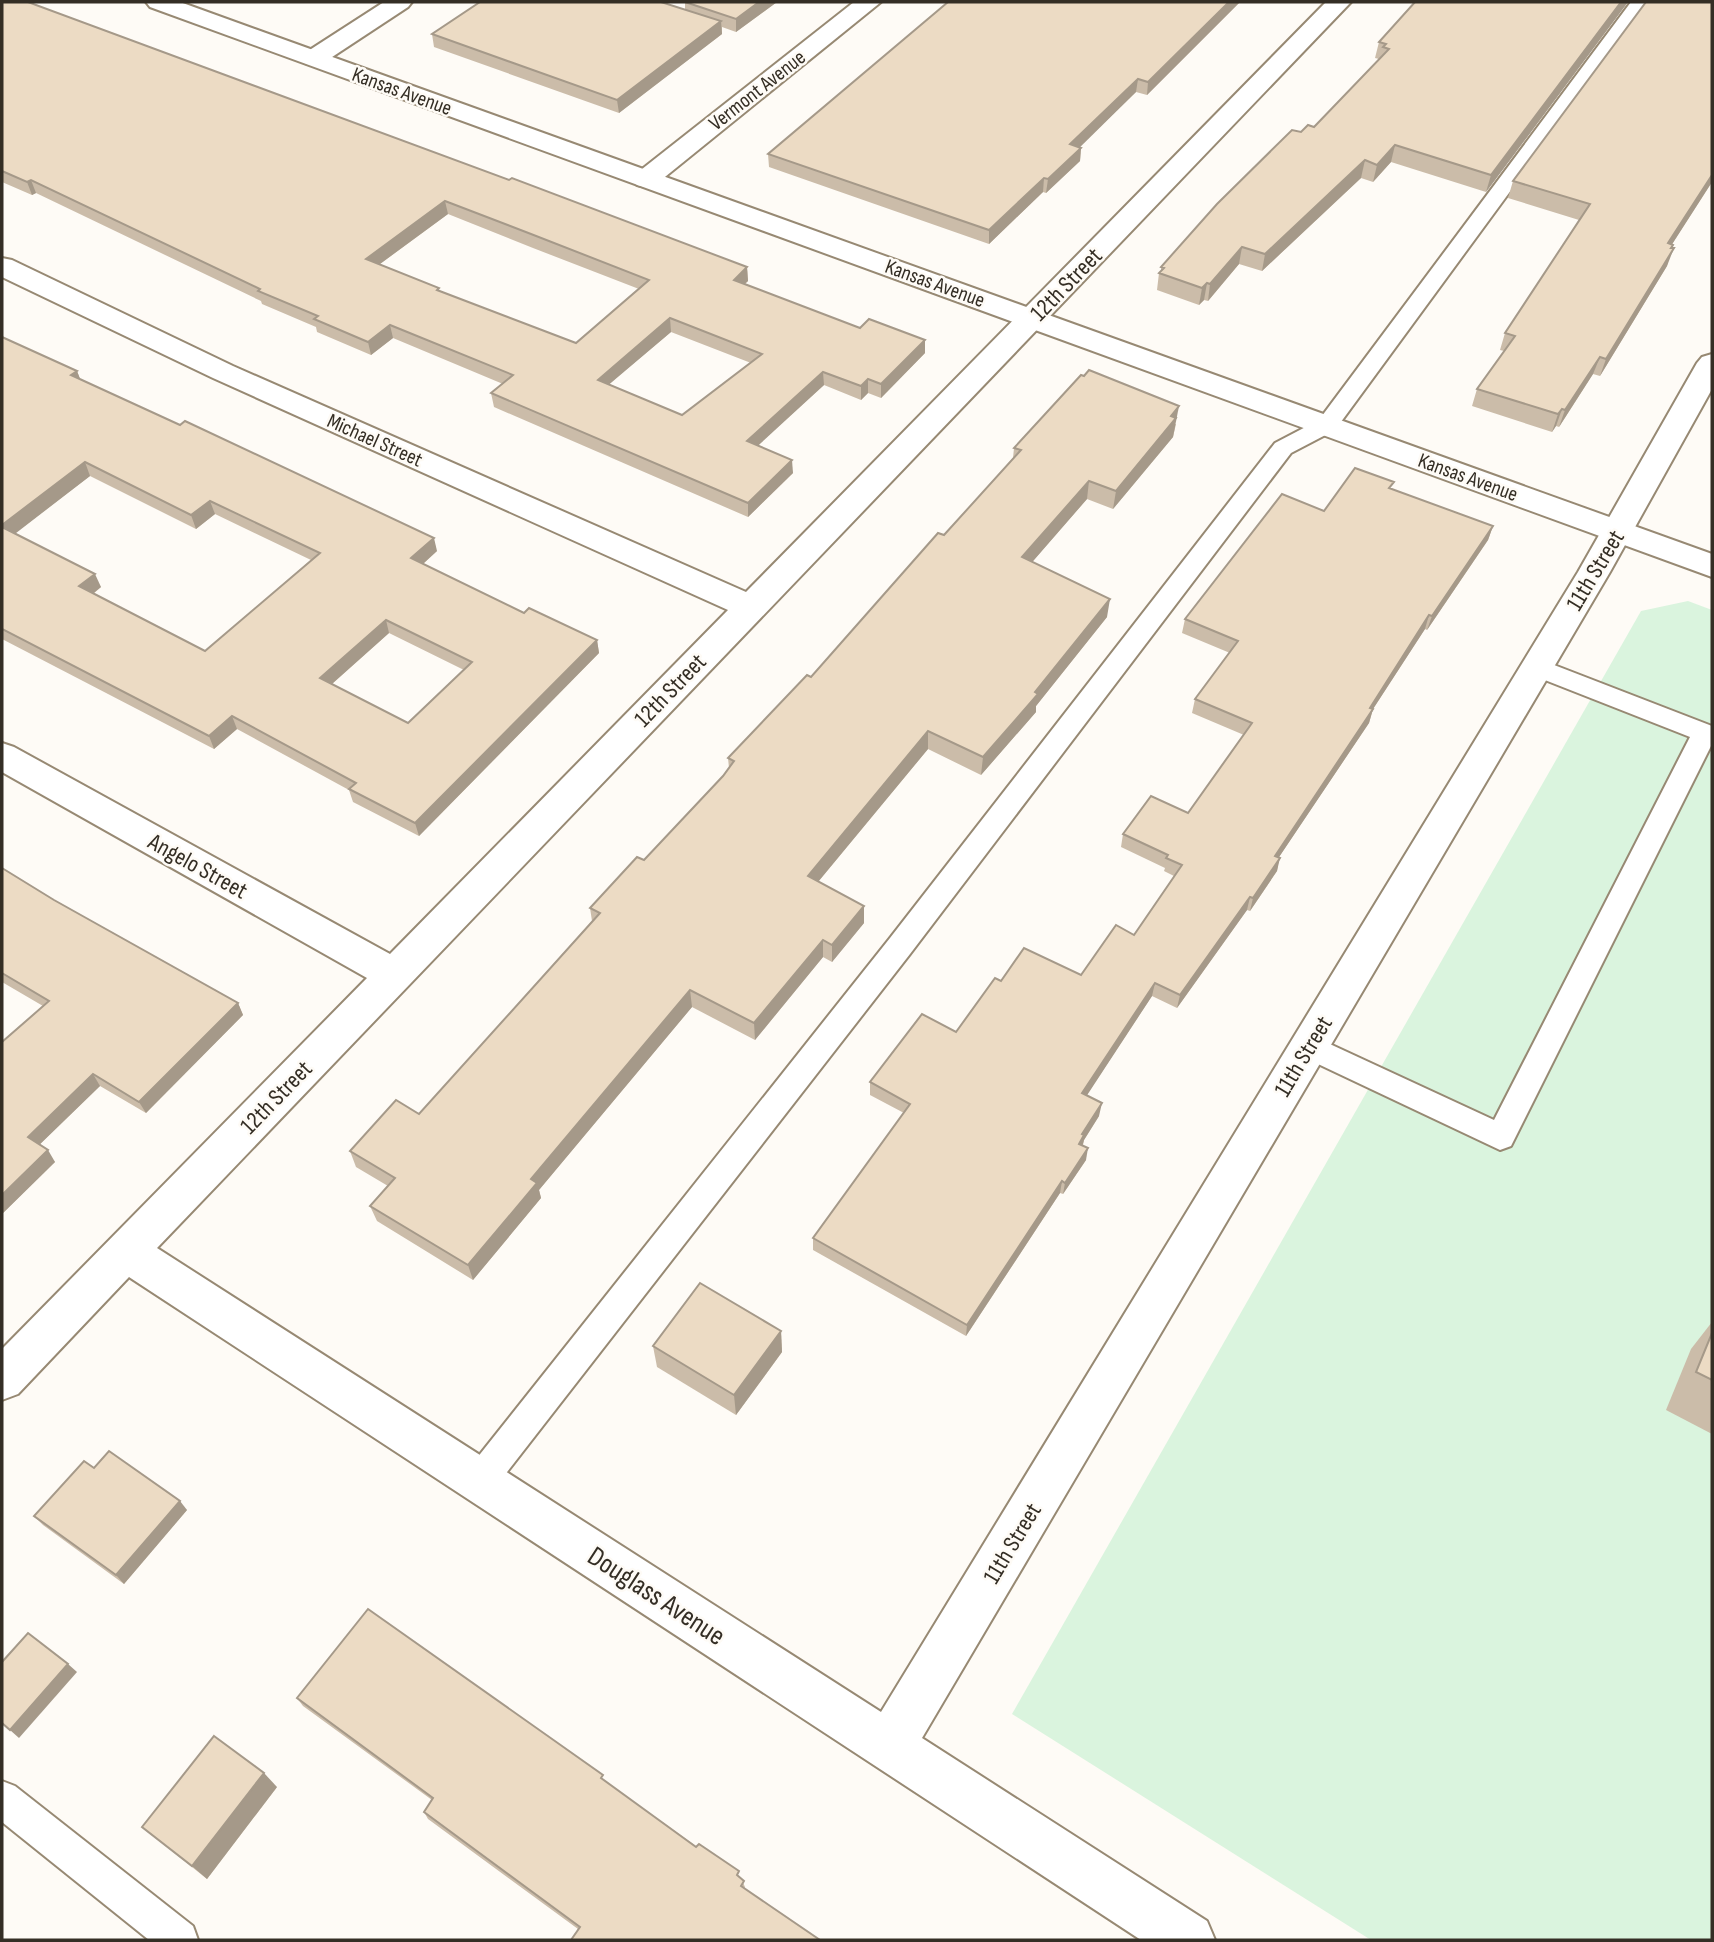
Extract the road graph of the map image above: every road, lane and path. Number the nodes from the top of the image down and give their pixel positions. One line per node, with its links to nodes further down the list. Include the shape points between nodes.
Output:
1 (158, 2): 6 (street, Kansas Avenue)
2 (400, 2): 6 (street)
3 (869, 2): 7 (street, Vermont Avenue)
4 (1339, 2): 9 (street, 12th Street)
5 (1640, 2): 11 (lane)
6 (314, 58): 7 (street, Kansas Avenue)
7 (646, 179): 9 (street, Kansas Avenue)
8 (2, 266): 14 (street, Michael Street, via 223,372)
9 (1033, 317): 11 (street, Kansas Avenue); 14 (street, 12th Street)
10 (1712, 363): 12 (street, 11th Street)
11 (1326, 425): 12 (street, Kansas Avenue); 21 (lane, via 1283,448)
12 (1618, 531): 13 (street, Kansas Avenue); 15 (street, 11th Street)
13 (1712, 566)
14 (751, 607): 17 (street, 12th Street)
15 (1536, 667): 18 (street, 11th Street); 18 (lane, via 1705,733 1500,1137)
16 (2, 756): 17 (street, Angelo Street)
17 (395, 975): 19 (street, 12th Street)
18 (1309, 1047): 22 (street, 11th Street)
19 (125, 1251): 20 (street, 12th Street); 21 (street, Douglass Avenue)
20 (2, 1379)
21 (481, 1479): 22 (street, Douglass Avenue)
22 (889, 1746): 25 (street, Douglass Avenue)
23 (2, 1799): 24 (lane)
24 (179, 1940)
25 (1188, 1940)

